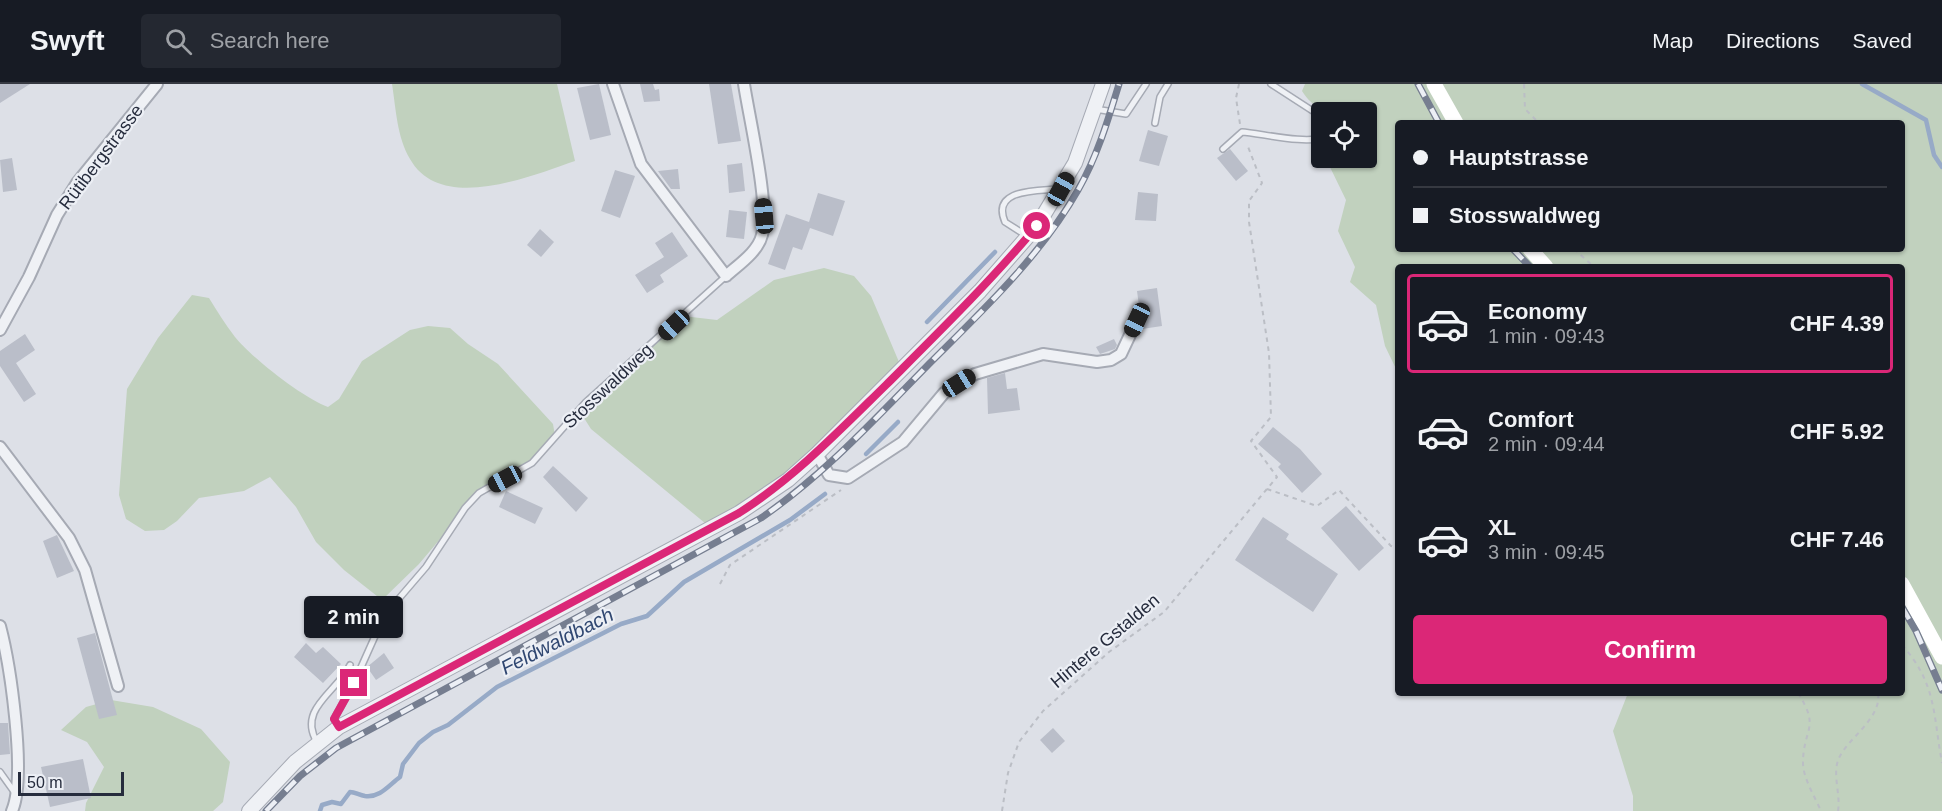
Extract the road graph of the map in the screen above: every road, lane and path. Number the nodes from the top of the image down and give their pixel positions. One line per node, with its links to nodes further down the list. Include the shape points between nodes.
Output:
1 (157, 84): 27 (street, Rütibergstrasse, via 76,183)
2 (613, 84): 25 (street, via 641,164)
3 (744, 84): 25 (street, Stosswaldweg, via 762,198 762,235 756,248)
4 (1103, 84): 11 (street)
5 (1146, 84): 11 (lane, via 1126,114)
6 (1168, 84): 15 (lane, via 1160,97)
7 (1239, 84): 16 (path, via 1236,98)
8 (1271, 84): 12 (lane)
9 (1524, 84): 14 (path, via 1525,109)
10 (1438, 87): 13 (main road)
11 (1095, 109): 19 (street)
12 (1311, 110)
13 (1454, 120)
14 (1536, 120)
15 (1155, 123)
16 (1242, 132): 17 (lane); 18 (lane); 31 (path, Hintere Gstalden, via 1262,183 1249,201 1249,222 1269,353 1271,417 1251,441 1277,477)
17 (1311, 140)
18 (1223, 149)
19 (1061, 189): 20 (street); 20 (lane, via 1017,193 1006,201 1005,222)
20 (1028, 236): 29 (street, via 980,291)
21 (1533, 252): 23 (main road)
22 (1577, 252): 24 (path)
23 (1543, 264)
24 (1591, 264)
25 (726, 276): 42 (lane, Stosswaldweg, via 586,402 532,463 479,493 465,508 426,567 384,616 334,719)
26 (1137, 320): 30 (street, via 1121,354 1111,360 1097,362 1043,354 975,374 944,393 903,442 862,471)
27 (0, 330)
28 (0, 447): 39 (street, via 73,546 85,570)
29 (817, 454): 30 (street, via 825,471); 42 (street, via 788,480 739,513)
30 (839, 478): 33 (path, via 841,492 730,565)
31 (1267, 489): 32 (path, via 1317,506 1339,490); 49 (path, Hintere Gstalden, via 1164,612 1109,652 1043,711 1019,742 1008,773)
32 (1395, 548)
33 (720, 584)
34 (1905, 589): 37 (main road)
35 (0, 626): 46 (street, via 7,654)
36 (1905, 648): 44 (path, via 1920,665 1935,705)
37 (1942, 657)
38 (350, 665): 43 (lane, via 313,716 310,728)
39 (118, 686)
40 (1800, 696): 50 (path, via 1809,711 1811,728 1803,766)
41 (1878, 696): 51 (path, via 1870,719 1839,757)
42 (339, 727): 43 (street)
43 (317, 742): 48 (street)
44 (1942, 763)
45 (0, 772): 46 (lane)
46 (16, 795): 47 (street)
47 (12, 811)
48 (249, 811)
49 (1002, 811)
50 (1821, 811)
51 (1838, 811)

